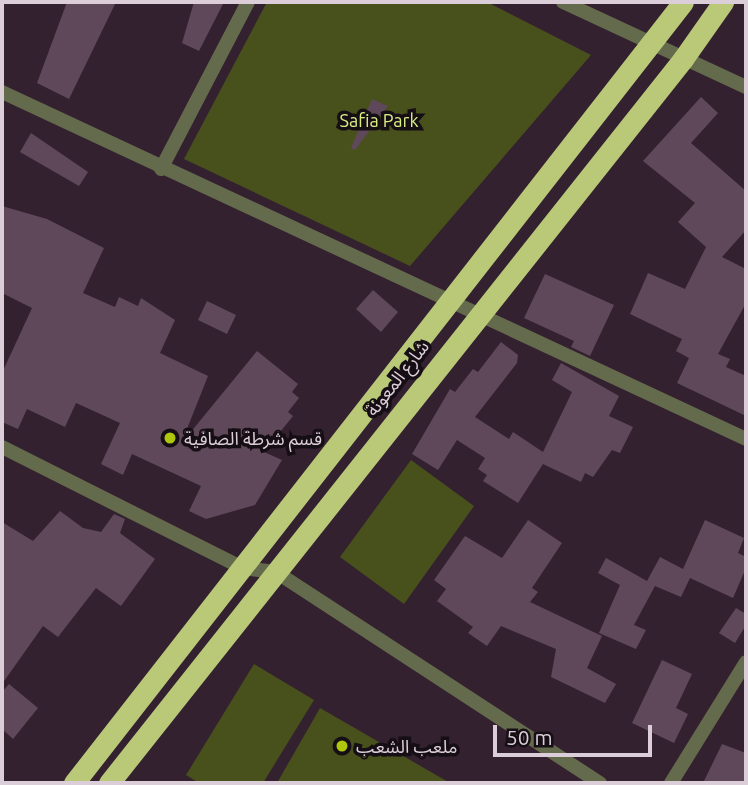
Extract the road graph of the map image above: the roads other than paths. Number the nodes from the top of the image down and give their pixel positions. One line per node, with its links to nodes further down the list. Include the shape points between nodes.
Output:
1 (248, 2): 9 (street)
2 (564, 2): 5 (street)
3 (683, 2): 5 (highway, شارع المعونة)
4 (723, 2): 6 (highway, شارع المعونة)
5 (649, 44): 6 (street); 10 (highway, شارع المعونة)
6 (683, 59): 7 (street); 11 (highway, شارع المعونة)
7 (746, 87)
8 (2, 92): 9 (street)
9 (161, 169): 10 (street)
10 (449, 303): 11 (street); 14 (highway, شارع المعونة)
11 (477, 313): 12 (street); 15 (highway, شارع المعونة)
12 (746, 439)
13 (2, 447): 14 (street)
14 (243, 568): 15 (street); 17 (highway, شارع المعونة)
15 (275, 572): 18 (highway, شارع المعونة); 19 (street)
16 (746, 662): 20 (street)
17 (74, 783)
18 (109, 783)
19 (600, 783)
20 (671, 783)

